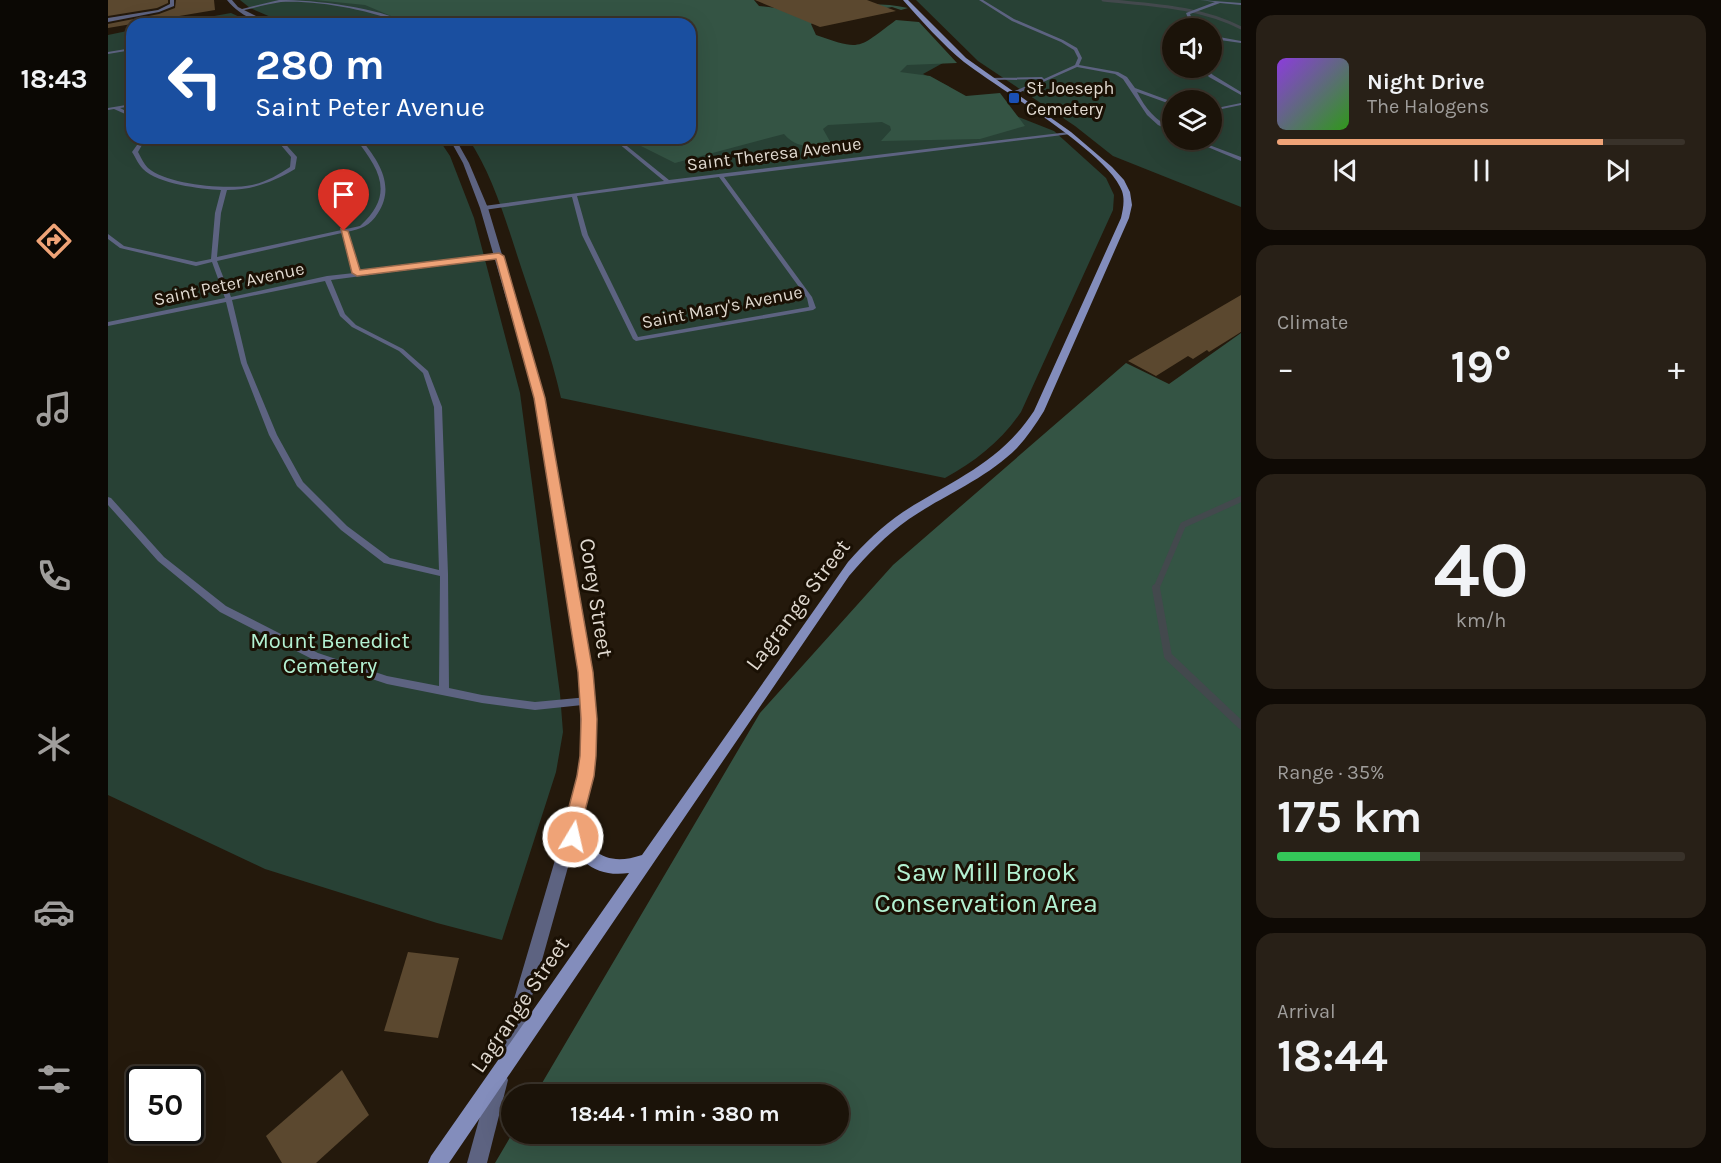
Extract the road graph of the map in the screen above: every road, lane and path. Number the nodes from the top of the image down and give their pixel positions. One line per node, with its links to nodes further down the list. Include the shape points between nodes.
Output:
1 (172, 0): 12 (street, via 172,5 162,10)
2 (229, 0): 8 (street)
3 (905, 0): 20 (main road, Lagrange Street, via 964,59)
4 (981, 0): 17 (lane, via 1013,20 1076,49 1080,58)
5 (1202, 0): 6 (lane)
6 (1219, 2): 7 (lane); 11 (lane, via 1188,13)
7 (1241, 4)
8 (240, 10): 9 (street); 10 (lane, via 301,0 364,9)
9 (257, 18)
10 (390, 18)
11 (1189, 18)
12 (108, 20)
13 (1222, 39): 14 (lane)
14 (1241, 42)
15 (126, 50): 16 (lane)
16 (108, 53)
17 (1077, 66): 18 (lane); 21 (lane, via 1116,73)
18 (1047, 78): 20 (lane); 23 (lane)
19 (1215, 78): 22 (lane)
20 (991, 79): 23 (main road, Lagrange Street)
21 (1133, 89): 24 (lane); 31 (lane, via 1146,113)
22 (1240, 92)
23 (1012, 93): 32 (main road, Lagrange Street)
24 (1162, 100)
25 (1241, 104): 28 (lane)
26 (126, 106): 27 (lane)
27 (115, 108): 29 (lane); 30 (lane)
28 (1222, 108)
29 (108, 109)
30 (126, 113)
31 (1162, 126)
32 (1069, 133): 40 (lane, Saint Theresa Avenue); 58 (main road, Lagrange Street, via 1118,176 1128,205 1033,421 998,460 904,517 855,561)
33 (140, 144): 42 (lane, via 135,152 146,168 166,180)
34 (282, 144): 42 (lane, via 294,157 293,168 254,187)
35 (363, 144): 45 (lane, via 385,186 384,193 374,218 362,227)
36 (455, 144): 44 (street, Corey Street)
37 (621, 144): 41 (lane)
38 (1218, 150): 39 (lane)
39 (1241, 159)
40 (721, 176): 41 (lane, Saint Theresa Avenue); 43 (lane, Saint Mary's Avenue, via 810,298 813,308 636,339 585,235)
41 (668, 182): 43 (lane, Saint Theresa Avenue)
42 (224, 190): 48 (lane)
43 (574, 195): 44 (lane, Saint Theresa Avenue)
44 (484, 208): 47 (street, Corey Street)
45 (344, 231): 48 (lane); 49 (lane)
46 (108, 236): 48 (lane, via 122,247 167,258 196,264)
47 (499, 256): 49 (lane, Saint Peter Avenue); 56 (street, Corey Street, via 540,398)
48 (214, 260): 51 (lane)
49 (357, 273): 50 (lane, Saint Peter Avenue)
50 (327, 278): 51 (lane, Saint Peter Avenue); 54 (lane, via 342,315 354,327 401,350 426,372 438,406)
51 (229, 300): 52 (lane, Saint Peter Avenue); 54 (lane, via 244,363 273,435 300,484 344,528 387,561)
52 (108, 324)
53 (108, 500): 55 (lane, via 161,559 223,609 315,656 387,680)
54 (444, 574): 55 (lane)
55 (444, 691): 56 (lane, via 535,706)
56 (588, 701): 57 (street, Corey Street, via 587,766)
57 (572, 830): 58 (main road, via 577,845 600,864 621,868); 59 (street, Corey Street)
58 (645, 861): 59 (main road, Lagrange Street)
59 (502, 1071): 60 (main road, Lagrange Street); 61 (street, Corey Street)
60 (438, 1163)
61 (477, 1163)

